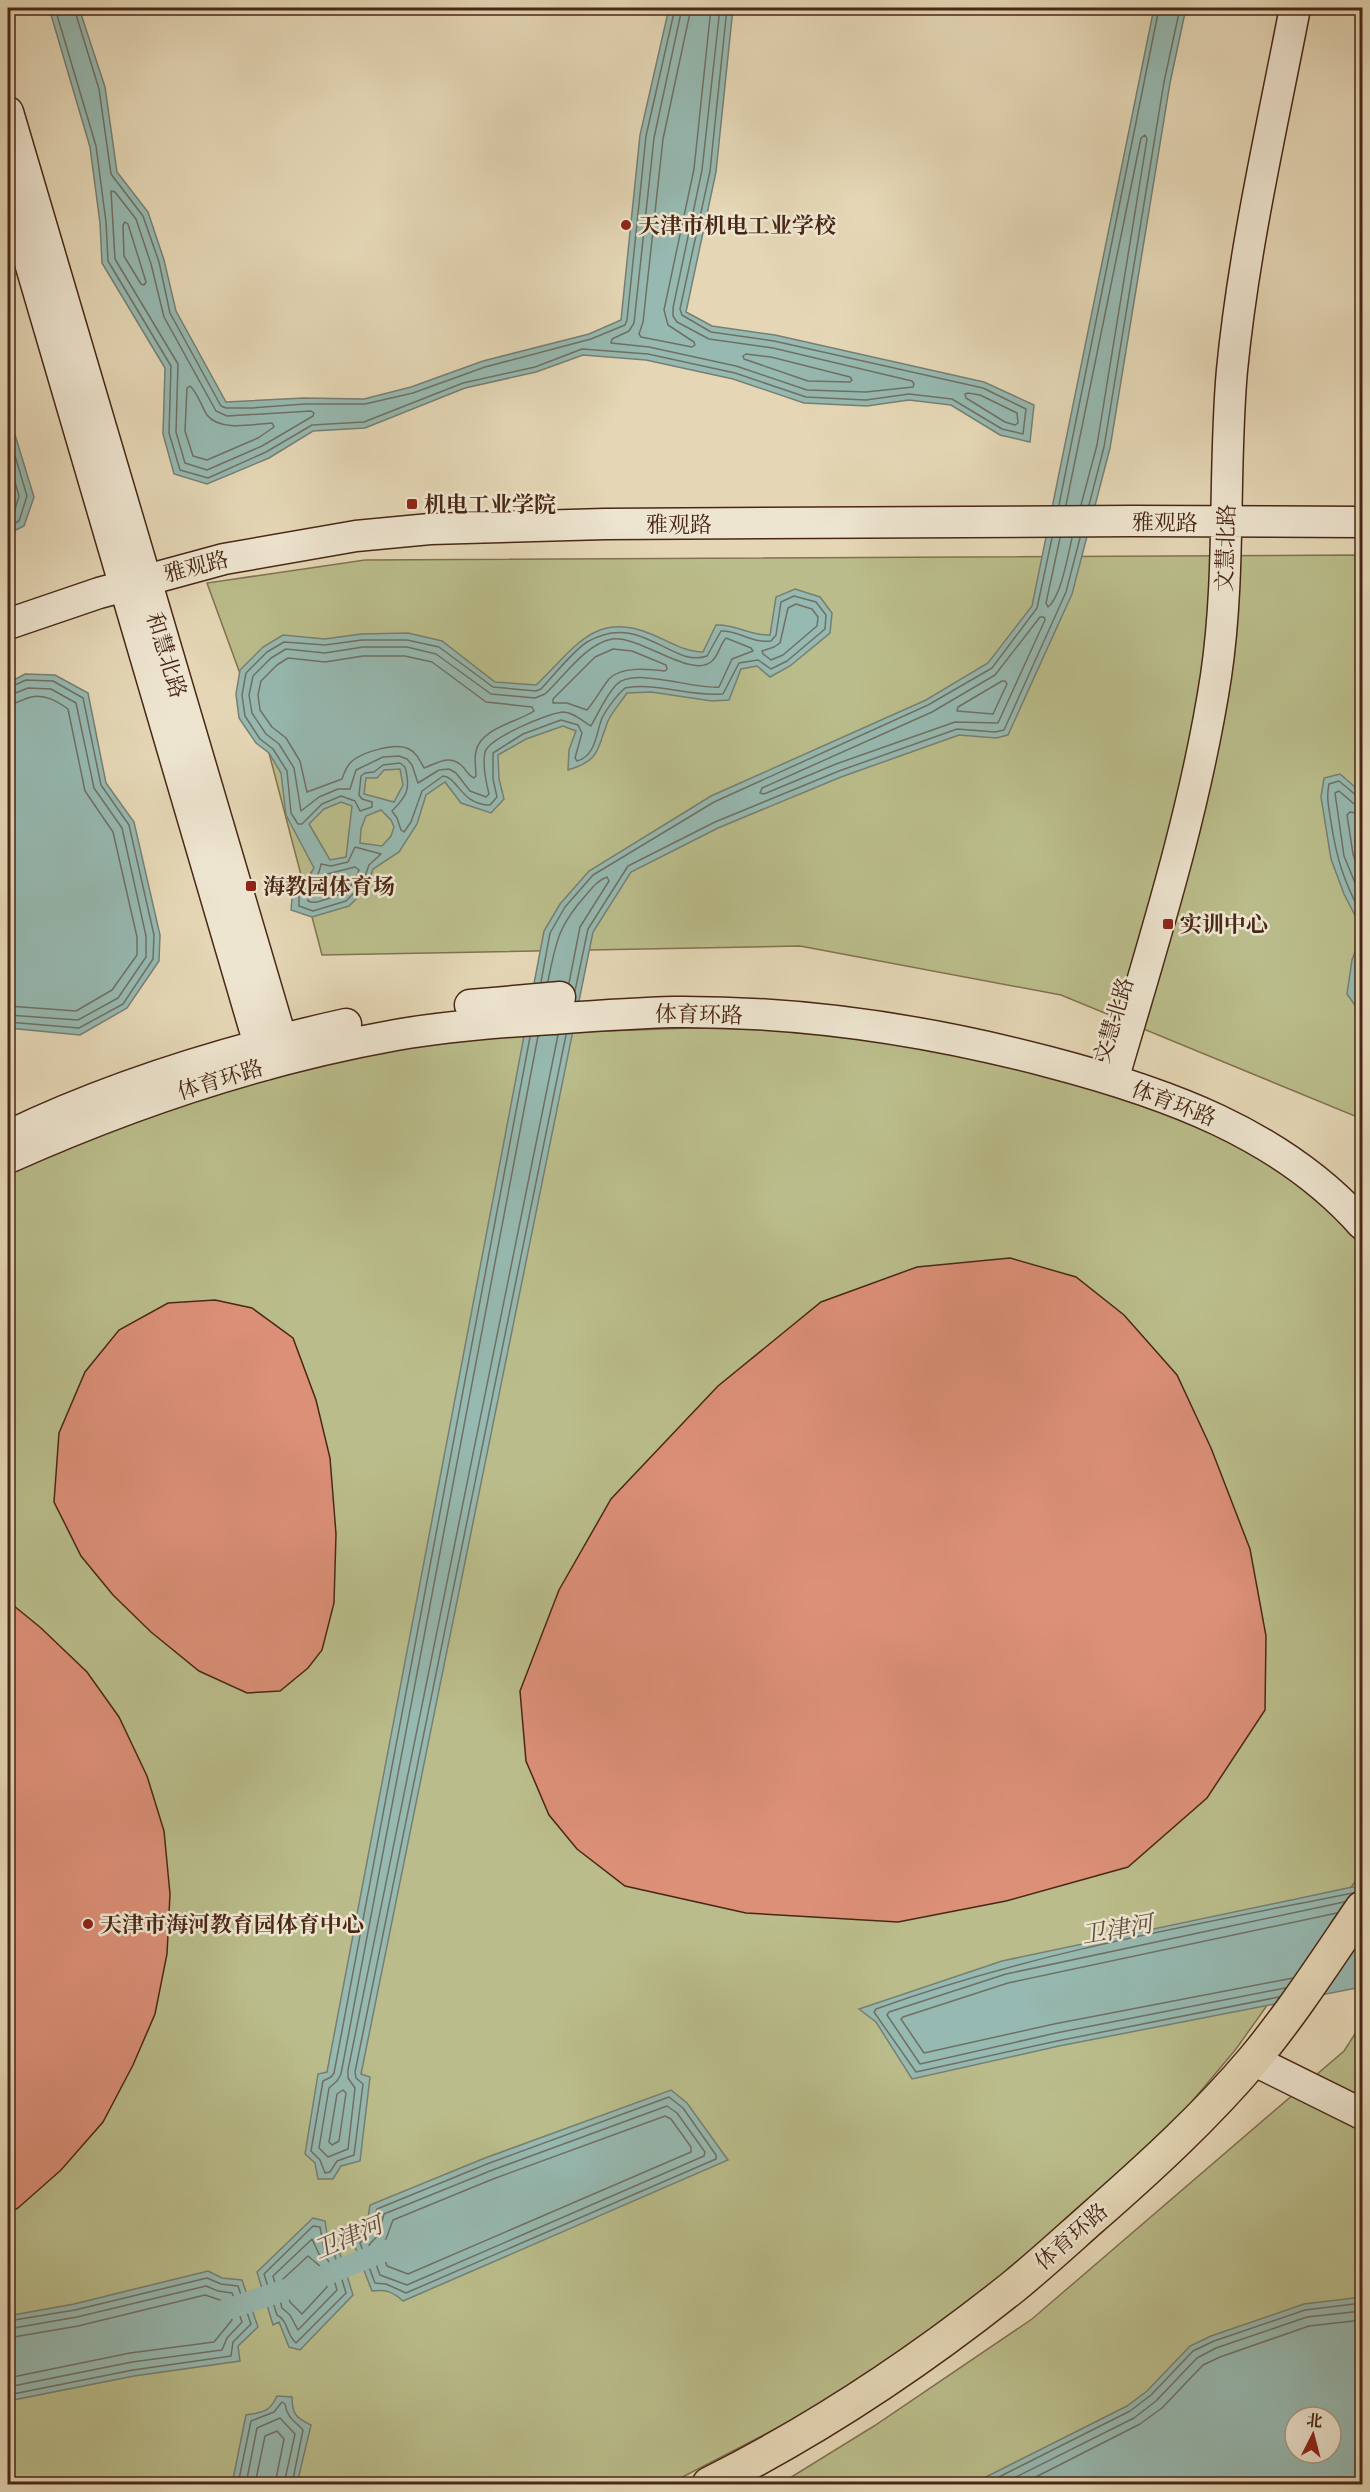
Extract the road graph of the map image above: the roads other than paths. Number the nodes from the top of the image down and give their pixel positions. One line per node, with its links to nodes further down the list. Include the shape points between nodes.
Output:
1 (1276, 8): 6 (main road, 文慧北路, via 1236,222 1214,388)
2 (1295, 8): 6 (main road, 文慧北路, via 1241,298)
3 (8, 112): 8 (main road, 和慧北路)
4 (8, 188): 8 (main road, 和慧北路)
5 (1362, 510): 6 (main road, 雅观路)
6 (1218, 516): 7 (main road, 雅观路); 8 (main road, 雅观路, via 471,515 361,524 269,538 217,548); 12 (main road, 文慧北路, via 1221,629 1204,744 1182,836)
7 (1362, 522)
8 (132, 576): 9 (main road, 雅观路); 10 (main road, 雅观路); 11 (main road, 和慧北路)
9 (8, 611)
10 (8, 624)
11 (273, 1052): 12 (main road, 体育环路, via 395,1035 510,1011 589,1006 776,1016 859,1025); 13 (main road, 体育环路, via 207,1059 85,1101); 14 (main road, 体育环路)
12 (1107, 1069): 15 (main road, 体育环路, via 1191,1089 1229,1105 1272,1128 1341,1177); 16 (main road, 体育环路, via 1264,1143 1301,1168)
13 (8, 1136)
14 (8, 1158)
15 (1362, 1198)
16 (1362, 1224)
17 (1362, 1908): 19 (main road, 体育环路, via 1286,2017)
18 (1362, 1945): 19 (main road, 体育环路, via 1317,2008)
19 (1262, 2065): 20 (main road); 21 (main road, 体育环路, via 1014,2287 812,2429); 22 (main road, 体育环路, via 1207,2140 1026,2300 914,2382 816,2446)
20 (1362, 2114)
21 (709, 2484)
22 (748, 2484)

